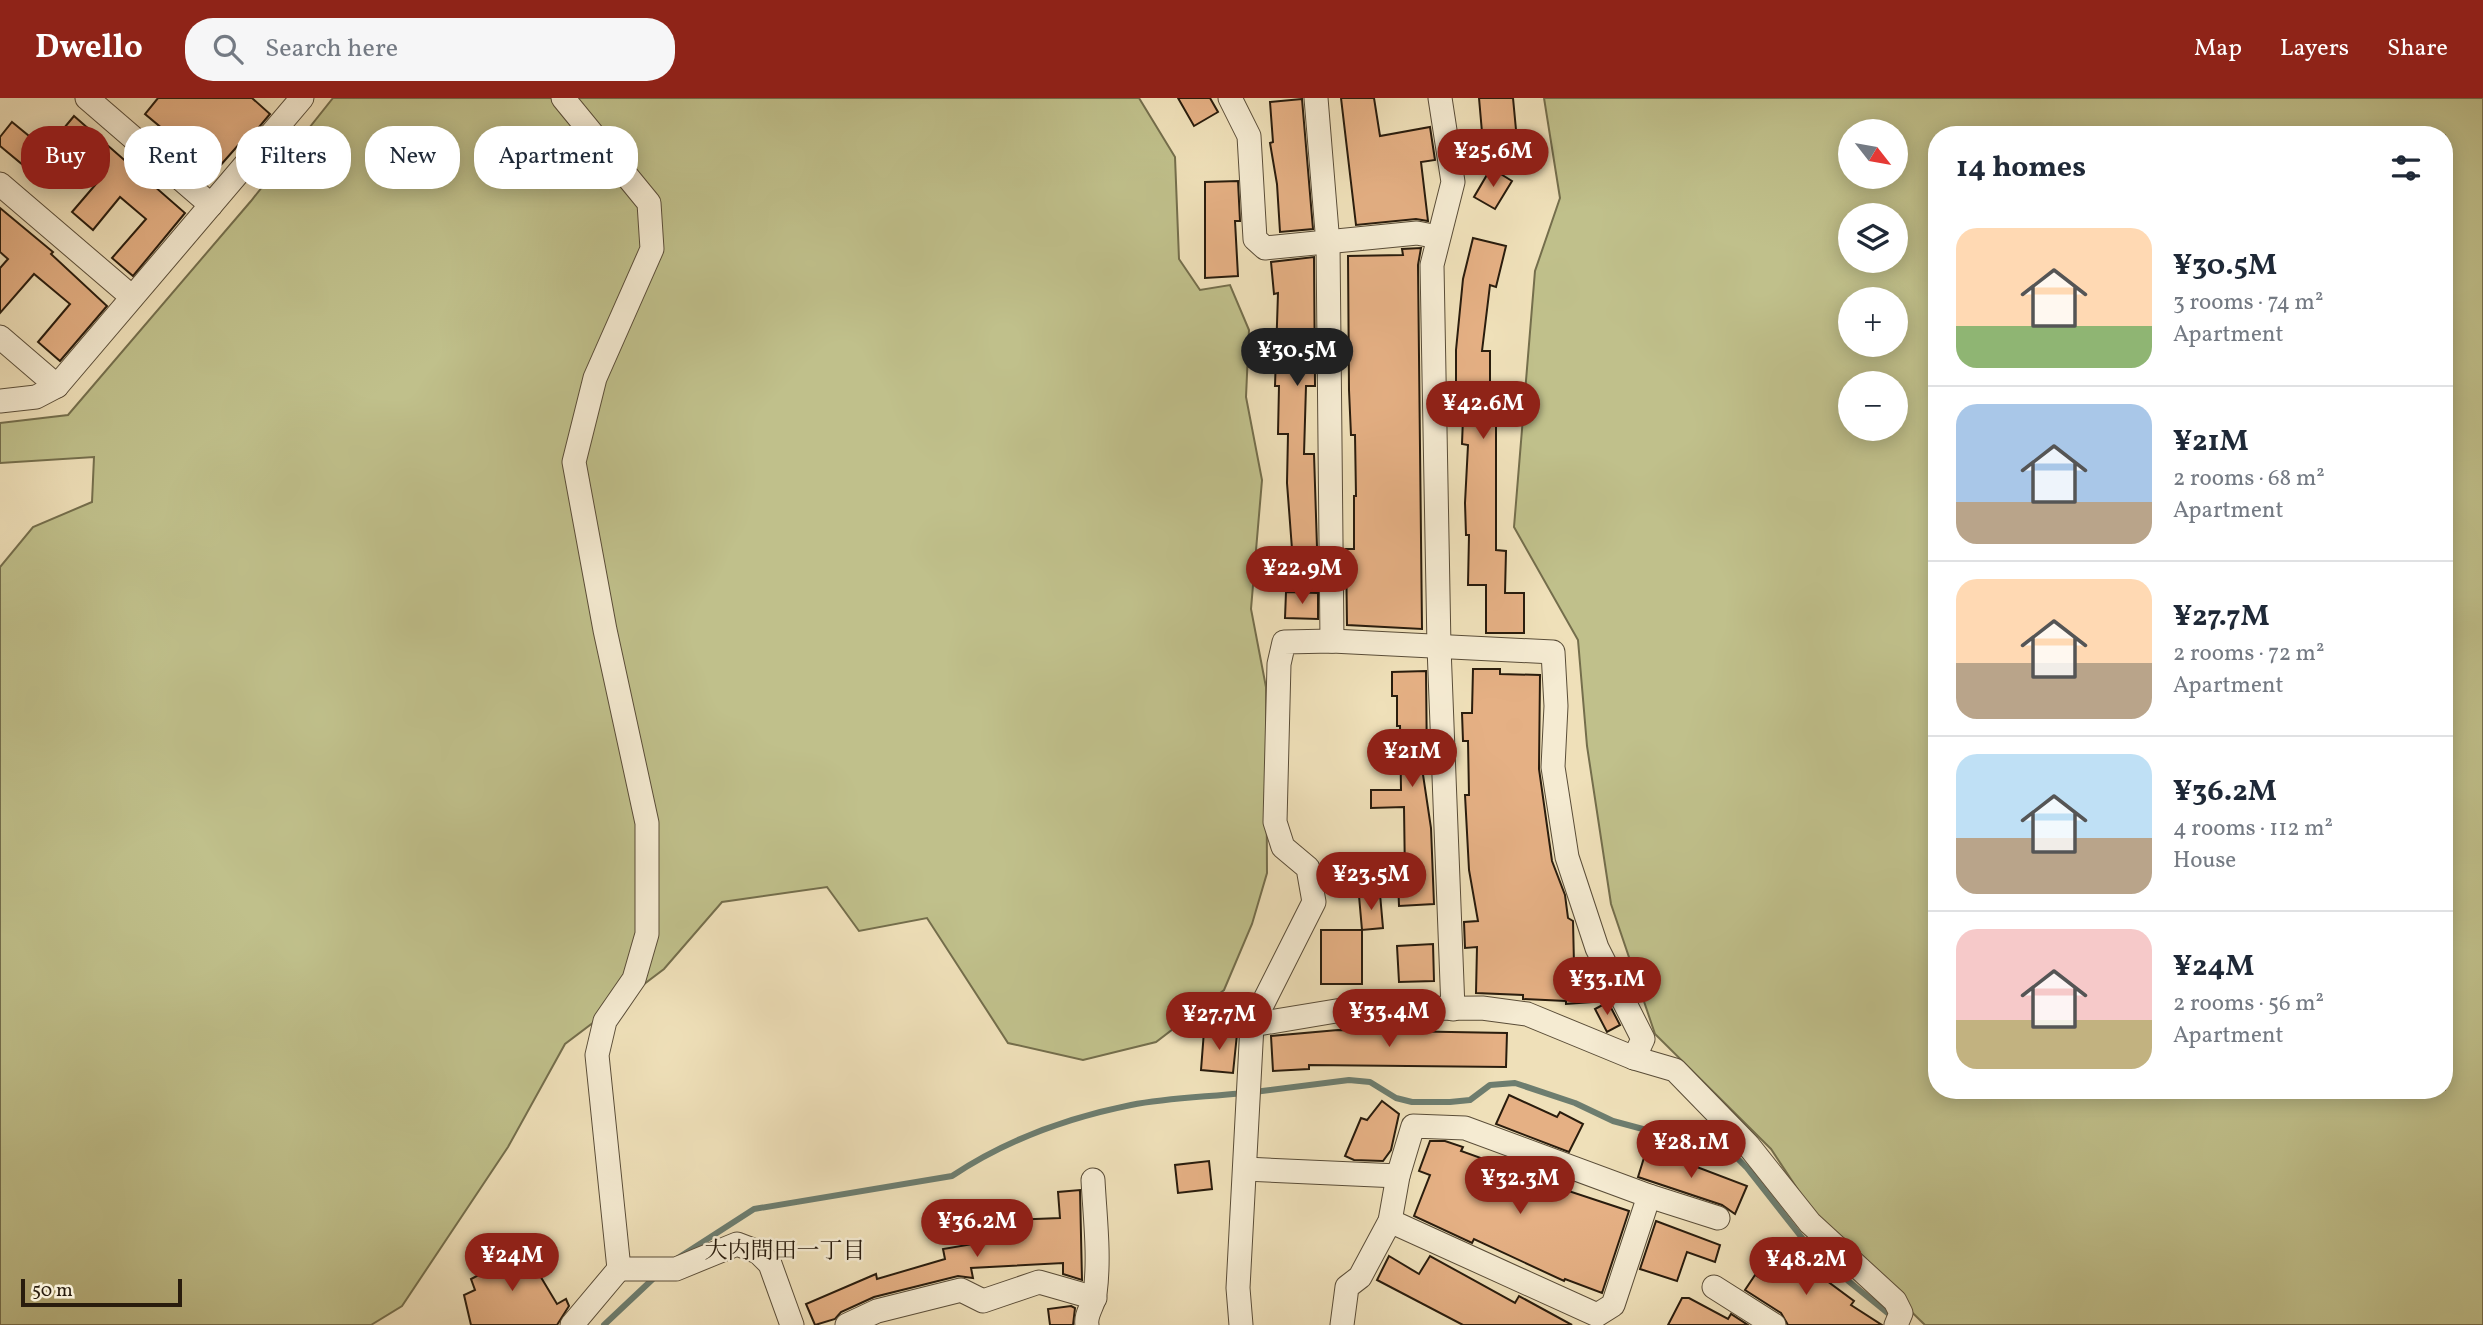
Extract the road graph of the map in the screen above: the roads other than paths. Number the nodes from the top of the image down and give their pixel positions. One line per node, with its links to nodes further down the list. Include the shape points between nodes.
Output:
1 (87, 98): 8 (street)
2 (563, 98): 26 (street, via 649,203 652,249 595,378 574,462 647,823 647,934 634,979 605,1021 597,1055)
3 (1230, 98): 10 (street, via 1250,136 1255,239 1265,248)
4 (1316, 98): 10 (street)
5 (1440, 98): 9 (street, via 1453,182)
6 (288, 103): 8 (street)
7 (0, 184): 11 (street)
8 (211, 205): 11 (street)
9 (1438, 237): 10 (street, via 1417,233); 16 (street, via 1432,265)
10 (1328, 244): 15 (street)
11 (132, 297): 13 (street)
12 (0, 337): 13 (street)
13 (57, 386): 14 (street, via 36,397)
14 (0, 401)
15 (1332, 641): 16 (street); 18 (street, via 1284,642 1279,664 1275,822 1283,847 1308,868 1314,902)
16 (1439, 646): 17 (street); 19 (street, via 1553,652 1553,767 1567,858 1597,948 1643,1039)
17 (1453, 1009): 18 (street, via 1348,1009); 19 (street, via 1527,1014)
18 (1252, 1025): 20 (street)
19 (1634, 1058): 29 (street, via 1675,1070 1748,1145 1810,1223 1895,1301)
20 (1245, 1169): 21 (street); 34 (street, via 1238,1288)
21 (1398, 1176): 23 (street, via 1413,1126 1465,1128); 25 (street)
22 (1093, 1180): 28 (street)
23 (1649, 1196): 24 (street); 25 (street, via 1613,1305 1597,1315)
24 (1718, 1218)
25 (1390, 1222): 35 (street, via 1360,1277 1347,1287)
26 (619, 1269): 30 (street); 31 (street, via 665,1269 737,1244 758,1252 770,1264)
27 (1714, 1287): 36 (street)
28 (1095, 1298): 32 (street, via 1039,1282 983,1301 961,1290 877,1311); 33 (street)
29 (1899, 1319)
30 (572, 1325)
31 (792, 1325)
32 (847, 1325)
33 (1087, 1325)
34 (1241, 1325)
35 (1342, 1325)
36 (1774, 1325)

